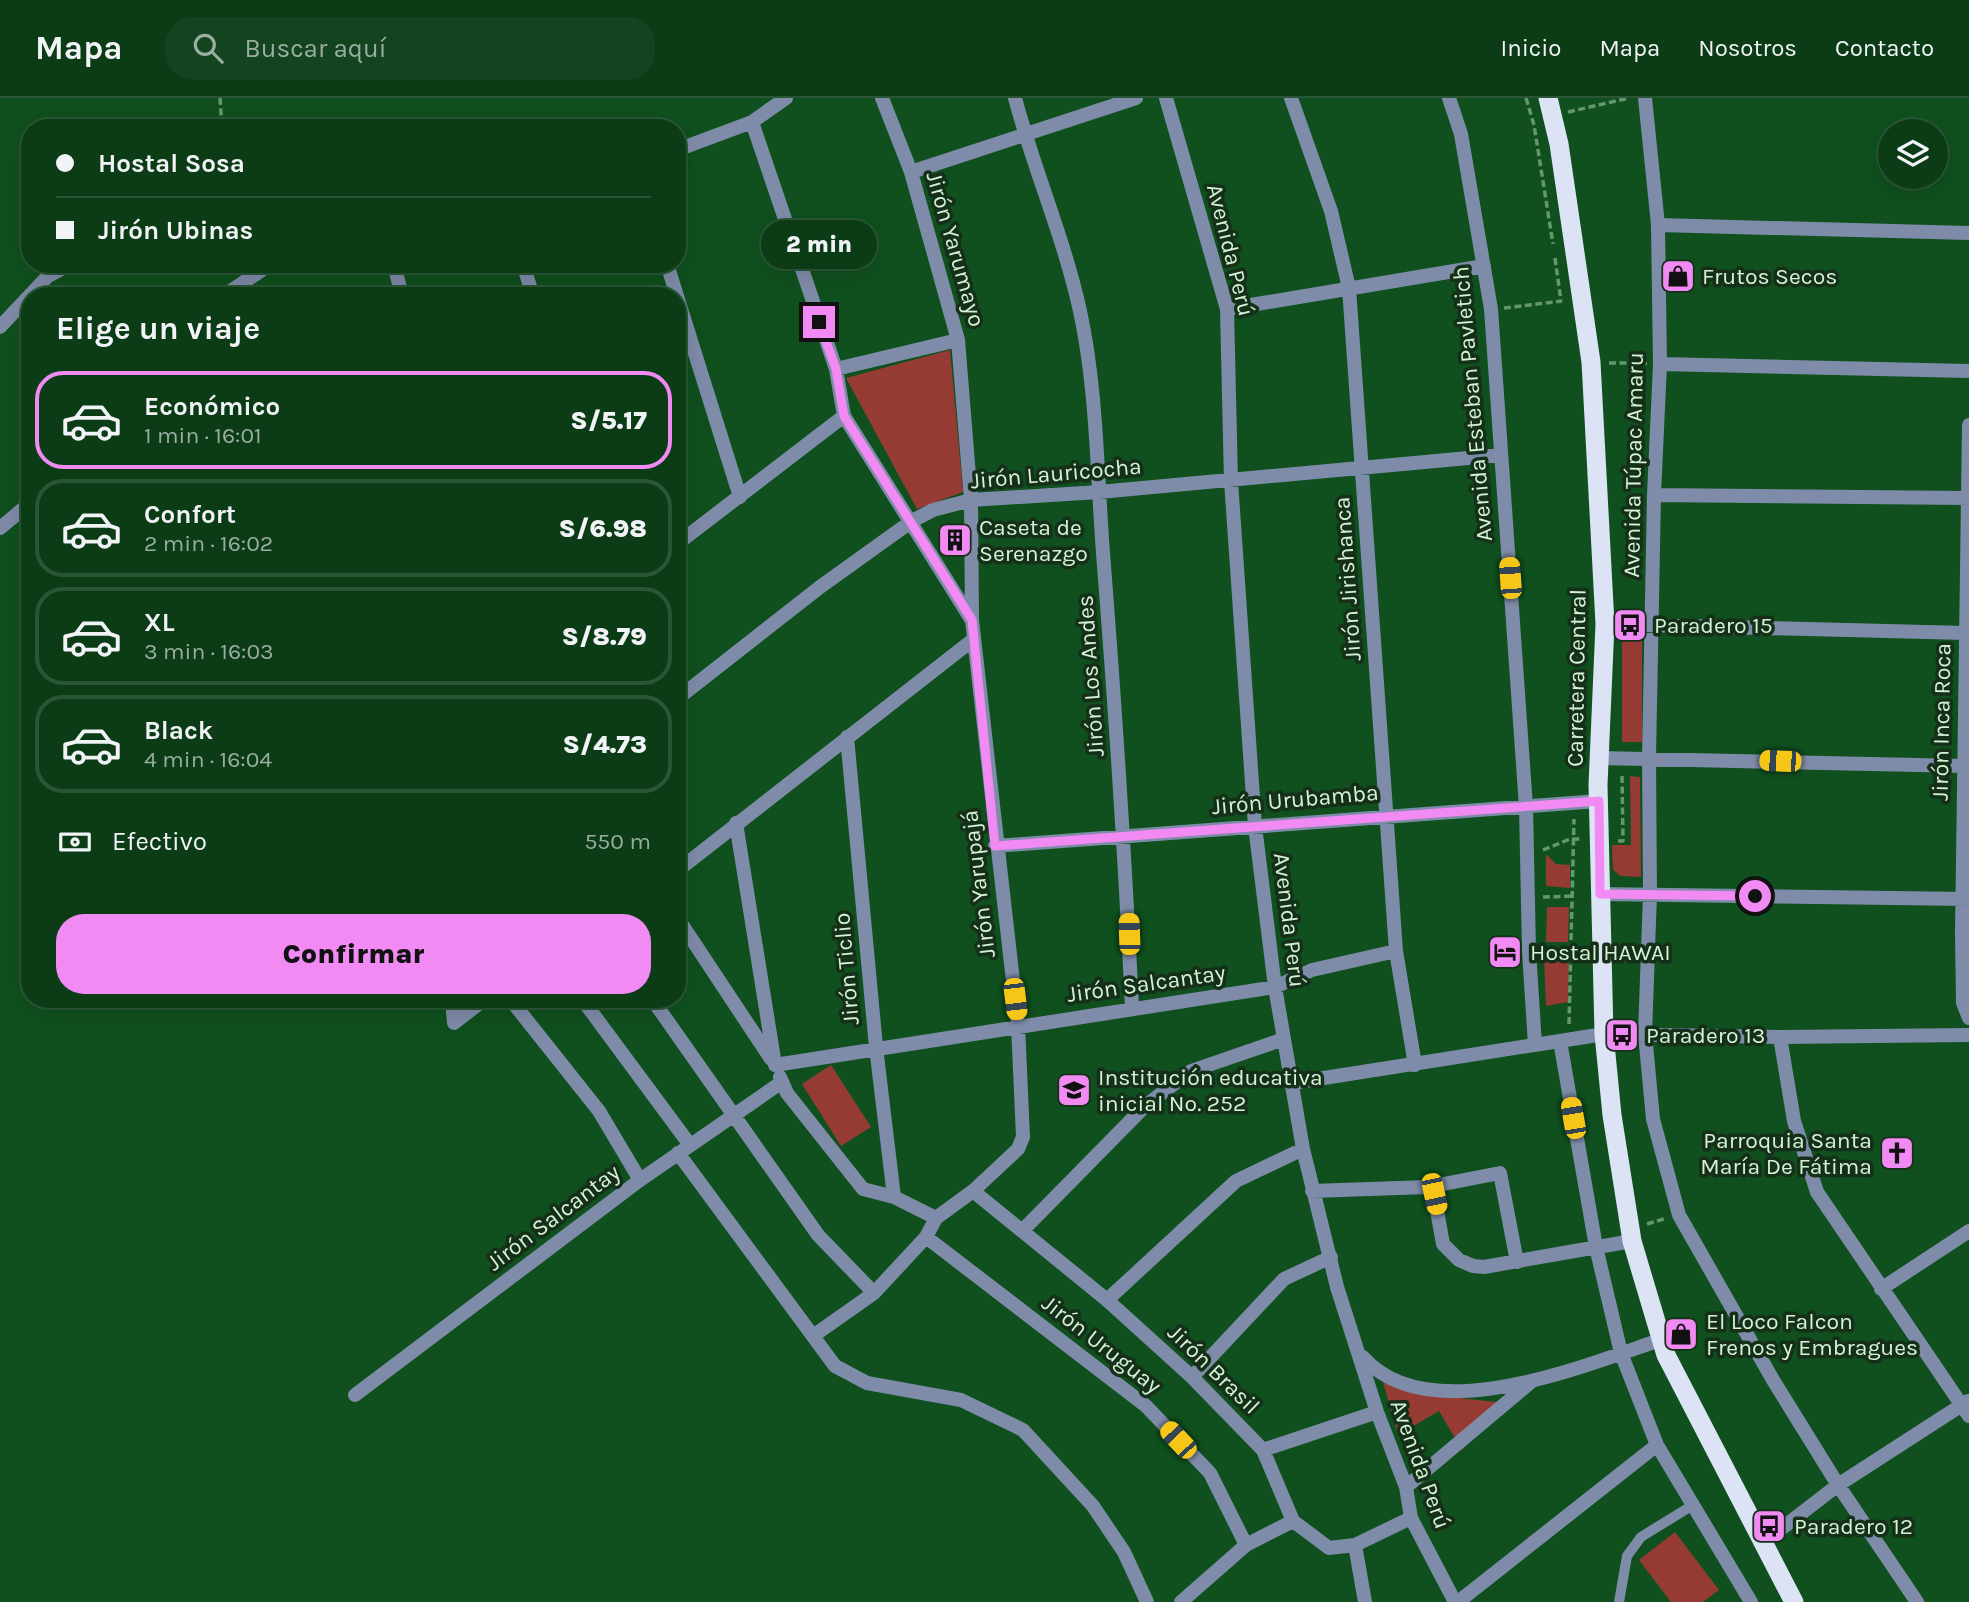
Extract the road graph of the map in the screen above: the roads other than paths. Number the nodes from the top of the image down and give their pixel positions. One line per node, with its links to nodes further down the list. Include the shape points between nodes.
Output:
1 (786, 98): 10 (street)
2 (882, 98): 13 (street, Jirón Yarumayo)
3 (1015, 98): 11 (street, Jirón Los Andes)
4 (1136, 98): 11 (street)
5 (1166, 98): 23 (street, Avenida Perú)
6 (1291, 98): 21 (street, Jirón Jirishanca, via 1331,211)
7 (1449, 98): 16 (street, Avenida Esteban Pavletich, via 1461,134)
8 (1645, 98): 14 (street, Avenida Túpac Amaru)
9 (1551, 107): 45 (highway, Carretera Central, via 1591,362)
10 (752, 122): 12 (street); 28 (street)
11 (1025, 136): 13 (street); 35 (street, Jirón Los Andes, via 1081,313)
12 (686, 147)
13 (911, 172): 26 (street, Jirón Yarumayo)
14 (1658, 225): 15 (street); 27 (street, Avenida Túpac Amaru)
15 (1969, 233)
16 (1484, 265): 21 (street); 32 (street, Avenida Esteban Pavletich)
17 (54, 273): 19 (street)
18 (258, 273): 20 (street)
19 (38, 287)
20 (236, 287)
21 (1349, 288): 23 (street); 33 (street, Jirón Jirishanca)
22 (21, 305): 25 (street)
23 (1227, 309): 34 (street, Avenida Perú)
24 (686, 325): 37 (street)
25 (0, 327)
26 (958, 340): 28 (street); 39 (street, Jirón Yarumayo)
27 (1660, 364): 29 (street); 36 (street, Avenida Túpac Amaru)
28 (836, 369): 30 (street)
29 (1969, 371)
30 (844, 416): 37 (street); 41 (street)
31 (1969, 425): 38 (street, Jirón Inca Roca)
32 (1501, 455): 33 (street, Jirón Lauricocha); 55 (street, Avenida Esteban Pavletich)
33 (1362, 469): 34 (street, Jirón Lauricocha); 56 (street, Jirón Jirishanca)
34 (1231, 481): 35 (street, Jirón Lauricocha); 58 (street, Avenida Perú)
35 (1099, 492): 39 (street, Jirón Lauricocha); 59 (street, Jirón Los Andes)
36 (1654, 495): 38 (street); 46 (street, Avenida Túpac Amaru)
37 (740, 498): 43 (street)
38 (1968, 498): 47 (street, Jirón Inca Roca)
39 (971, 500): 41 (street, Jirón Lauricocha); 44 (street, Jirón Yarupajá)
40 (21, 510): 42 (street)
41 (912, 521): 44 (street); 49 (street, Jirón Lauricocha)
42 (0, 528)
43 (686, 537)
44 (972, 620): 48 (street, Jirón Yarupajá)
45 (1605, 624): 46 (street); 52 (highway, Carretera Central)
46 (1653, 625): 47 (street); 51 (street, Avenida Túpac Amaru)
47 (1965, 633): 53 (street, Jirón Inca Roca)
48 (974, 639): 50 (street); 60 (street, Jirón Yarupajá)
49 (686, 692)
50 (848, 737): 57 (street); 83 (street, Jirón Ticlio)
51 (1649, 757): 52 (street); 53 (street); 63 (street, Avenida Túpac Amaru)
52 (1600, 758): 54 (highway, Carretera Central)
53 (1963, 766): 64 (street, Jirón Inca Roca)
54 (1599, 801): 55 (street, Jirón Urubamba); 62 (highway, Carretera Central)
55 (1526, 807): 56 (street, Jirón Urubamba); 82 (street, Avenida Esteban Pavletich)
56 (1388, 815): 58 (street, Jirón Urubamba); 66 (street, Jirón Jirishanca)
57 (736, 823): 61 (street); 84 (street)
58 (1255, 826): 59 (street, Jirón Urubamba); 67 (street, Avenida Perú)
59 (1125, 835): 60 (street, Jirón Urubamba); 73 (street, Jirón Los Andes)
60 (995, 846): 75 (street, Jirón Yarupajá)
61 (686, 864)
62 (1600, 894): 63 (street); 76 (highway, Carretera Central)
63 (1650, 894): 64 (street); 77 (street, Avenida Túpac Amaru)
64 (1966, 899): 74 (street, Jirón Inca Roca, via 1963,1003)
65 (686, 931): 84 (street)
66 (1396, 951): 67 (street, Jirón Salcantay, via 1311,970); 85 (street, Jirón Jirishanca)
67 (1275, 987): 73 (street, Jirón Salcantay); 80 (street, Avenida Perú)
68 (453, 1008): 69 (street, via 454,1023)
69 (473, 1008)
70 (517, 1008): 91 (street, via 599,1111)
71 (588, 1008): 89 (street)
72 (658, 1008): 88 (street)
73 (1132, 1009): 75 (street, Jirón Salcantay)
74 (1969, 1018)
75 (1018, 1025): 83 (street, Jirón Salcantay); 93 (street, Jirón Yarupajá, via 1023,1137 1018,1149)
76 (1604, 1034): 77 (street); 81 (street); 99 (highway, Carretera Central)
77 (1645, 1034): 79 (street); 118 (street, Avenida Túpac Amaru, via 1653,1119 1679,1215)
78 (1969, 1035): 79 (street)
79 (1780, 1037): 104 (street, via 1794,1121 1817,1192)
80 (1284, 1039): 87 (street, Avenida Perú); 97 (street, via 1191,1071 1145,1106)
81 (1564, 1041): 82 (street); 101 (street)
82 (1535, 1045): 85 (street)
83 (876, 1047): 84 (street, Jirón Salcantay); 95 (street, Jirón Ticlio)
84 (775, 1065): 86 (street)
85 (1415, 1065): 87 (street)
86 (782, 1083): 88 (street, Jirón Salcantay); 95 (street, via 863,1189)
87 (1292, 1083): 90 (street, Avenida Perú)
88 (733, 1118): 89 (street, Jirón Salcantay); 105 (street, via 818,1235)
89 (684, 1149): 91 (street, Jirón Salcantay); 107 (street)
90 (1303, 1149): 94 (street, Avenida Perú); 106 (street, via 1236,1181)
91 (640, 1180): 113 (street, Jirón Salcantay)
92 (1428, 1187): 94 (street); 103 (street, via 1434,1194 1443,1244 1459,1260 1484,1268); 103 (street, via 1500,1173)
93 (973, 1191): 96 (street, Jirón Yarupajá); 97 (street, Jirón Brasil)
94 (1312, 1191): 102 (street, Avenida Perú)
95 (894, 1197): 96 (street)
96 (936, 1218): 100 (street, Jirón Yarupajá)
97 (1023, 1230): 106 (street, Jirón Brasil)
98 (1969, 1231): 104 (street)
99 (1631, 1235): 101 (street); 108 (highway, Carretera Central)
100 (926, 1237): 105 (street, Jirón Yarupajá); 124 (street, Jirón Uruguay, via 1146,1406 1209,1473)
101 (1596, 1247): 103 (street); 110 (street)
102 (1331, 1257): 109 (street, Avenida Perú); 111 (street, via 1284,1279)
103 (1517, 1262)
104 (1881, 1289): 114 (street)
105 (874, 1293): 107 (street, Jirón Yarupajá)
106 (1107, 1300): 111 (street, Jirón Brasil)
107 (813, 1335): 127 (street, via 835,1366 867,1383 961,1400 1023,1430 1093,1506 1124,1552)
108 (1660, 1340): 110 (street); 123 (highway, Carretera Central)
109 (1359, 1352): 112 (street, via 1375,1371 1407,1385 1434,1390 1488,1389); 115 (street, Avenida Perú)
110 (1621, 1353): 112 (street); 116 (street)
111 (1192, 1377): 117 (street, Jirón Brasil)
112 (1535, 1378): 119 (street)
113 (355, 1395)
114 (1966, 1407): 118 (street)
115 (1377, 1412): 117 (street); 119 (street, Avenida Perú)
116 (1657, 1445): 120 (street); 130 (street)
117 (1264, 1450): 122 (street, Jirón Brasil)
118 (1838, 1485): 123 (street); 133 (street, Avenida Túpac Amaru)
119 (1406, 1487): 121 (street, Avenida Perú)
120 (1693, 1505): 131 (lane, via 1641,1537 1627,1556); 132 (street)
121 (1411, 1518): 125 (street); 130 (street, Avenida Perú)
122 (1293, 1521): 124 (street); 125 (street, via 1329,1548)
123 (1763, 1542): 126 (highway, Carretera Central)
124 (1246, 1545): 128 (street)
125 (1355, 1545): 129 (street)
126 (1792, 1601)
127 (1147, 1602)
128 (1181, 1602)
129 (1365, 1602)
130 (1457, 1602)
131 (1619, 1602)
132 (1751, 1602)
133 (1917, 1602)

